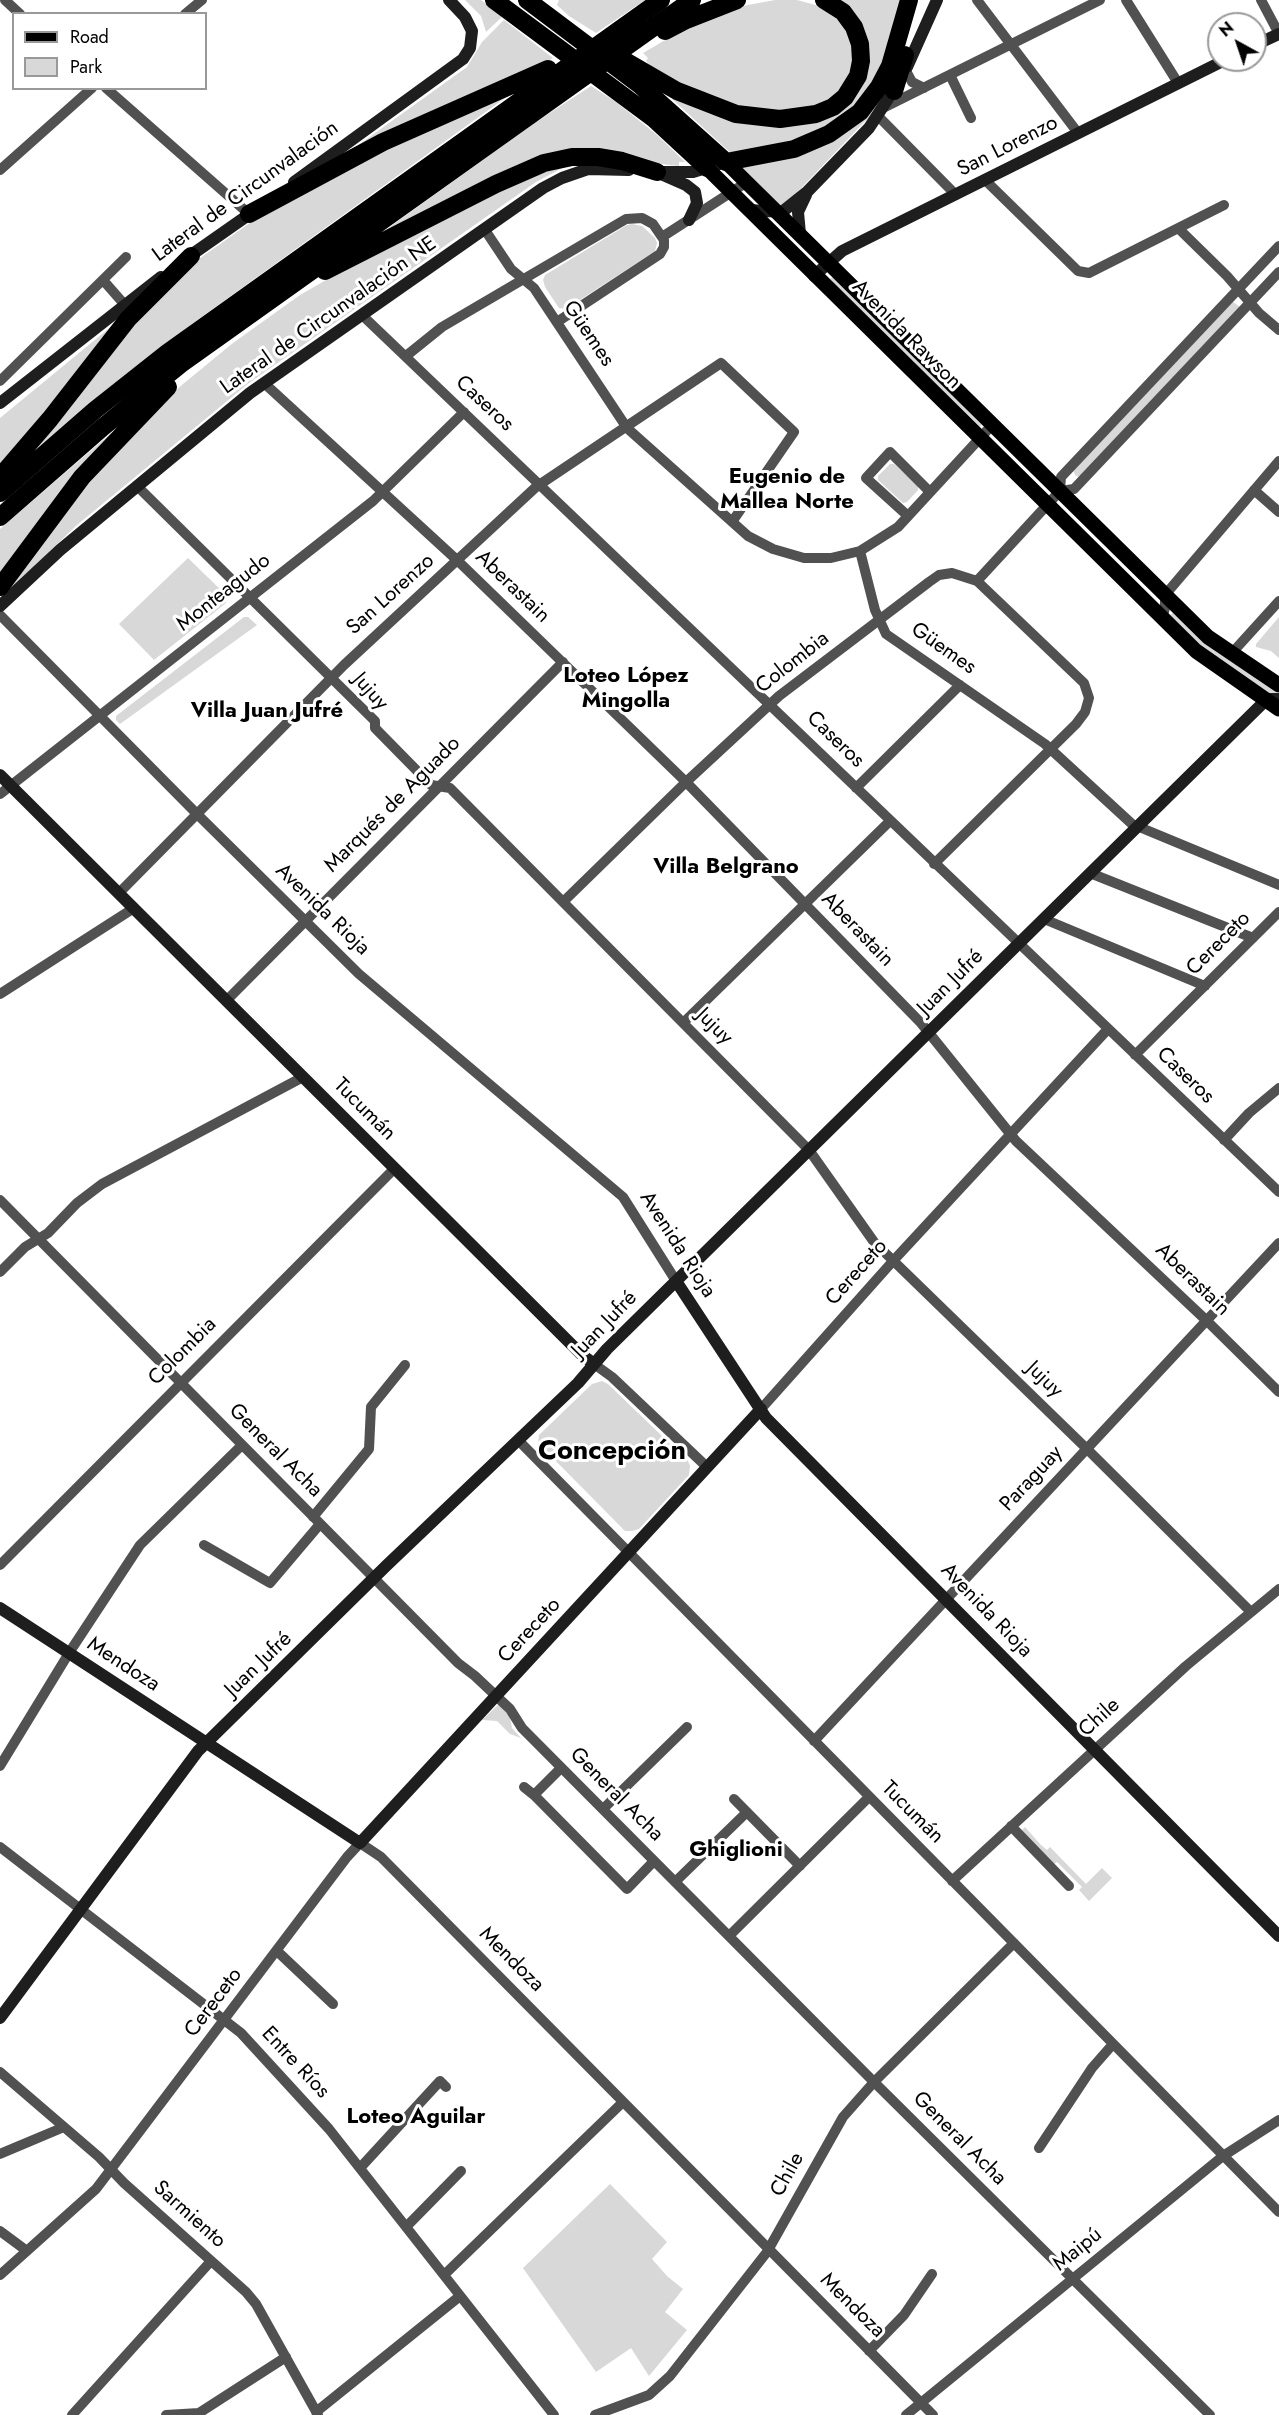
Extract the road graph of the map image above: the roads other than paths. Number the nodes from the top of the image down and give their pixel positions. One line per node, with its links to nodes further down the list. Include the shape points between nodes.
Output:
1 (5, 0): 17 (street)
2 (202, 0): 18 (street)
3 (449, 0): 47 (street, Lateral de Circunvalación, via 472,31 470,48 459,64)
4 (494, 0): 36 (highway, Avenida Rawson, via 624,96)
5 (527, 0): 25 (highway, Avenida Rawson)
6 (661, 0): 19 (highway)
7 (692, 0): 31 (highway)
8 (737, 0): 31 (highway, via 677,24)
9 (824, 0): 25 (highway, via 849,19 858,35 861,61 850,91 825,111 791,119 753,117)
10 (909, 0): 35 (highway, via 890,66 860,112 829,134 794,149)
11 (920, 0): 22 (highway)
12 (937, 0): 22 (street)
13 (977, 0): 21 (street)
14 (1100, 0): 21 (street)
15 (1126, 0): 26 (street)
16 (1261, 0): 20 (street)
17 (18, 12)
18 (187, 12)
19 (622, 27): 47 (highway, via 526,80 383,142); 87 (highway, via 167,353)
20 (1279, 33)
21 (1011, 45): 24 (street); 34 (street)
22 (904, 66): 27 (street, via 912,82); 30 (highway)
23 (1207, 69): 26 (street, San Lorenzo)
24 (950, 75): 27 (street); 33 (street)
25 (646, 81): 35 (highway, Avenida Rawson)
26 (1178, 83): 34 (street, San Lorenzo)
27 (924, 88): 32 (street)
28 (90, 90): 37 (street)
29 (108, 90): 47 (street)
30 (894, 91): 32 (street)
31 (552, 98): 64 (highway)
32 (881, 112): 41 (street); 43 (street)
33 (970, 118)
34 (1078, 133): 39 (street, San Lorenzo)
35 (726, 162): 36 (street, Lateral de Circunvalación NE); 40 (main road, Avenida Rawson)
36 (707, 168): 38 (street, Lateral de Circunvalación NE); 42 (main road, Avenida Rawson)
37 (0, 170)
38 (657, 172): 48 (street, via 695,192 697,202); 50 (street, Lateral de Circunvalación NE, via 600,168 573,174 543,188); 64 (highway, via 622,161 589,157 535,165)
39 (985, 180): 43 (street, San Lorenzo); 49 (street, via 1078,271 1089,273)
40 (747, 182): 42 (street); 46 (main road, Avenida Rawson)
41 (807, 192): 46 (street); 51 (street, via 798,212)
42 (731, 193): 45 (main road, Avenida Rawson); 48 (street)
43 (956, 195): 56 (street, San Lorenzo, via 842,251)
44 (1224, 205): 49 (street)
45 (748, 210): 46 (street); 58 (main road, Avenida Rawson)
46 (778, 213): 51 (main road, Avenida Rawson)
47 (249, 214): 54 (street, Lateral de Circunvalación)
48 (689, 220): 52 (street)
49 (1178, 228): 61 (street)
50 (484, 230): 59 (street, Güemes, via 511,269); 65 (street, Lateral de Circunvalación NE)
51 (800, 234): 56 (main road, Avenida Rawson)
52 (662, 237): 59 (street, via 648,221 626,219); 66 (street, via 664,247 660,254)
53 (1279, 246): 61 (street)
54 (191, 255): 63 (street, Lateral de Circunvalación); 80 (highway, via 128,319)
55 (126, 257): 60 (street)
56 (829, 262): 58 (street, San Lorenzo); 76 (main road, Avenida Rawson)
57 (1279, 272): 62 (street)
58 (814, 276): 78 (main road, Avenida Rawson)
59 (524, 279): 66 (street, Güemes); 69 (street, via 436,331)
60 (103, 280): 63 (street); 70 (street)
61 (1239, 289): 62 (street); 84 (street, via 1061,477)
62 (1250, 303): 67 (street); 84 (street, via 1074,489)
63 (124, 304): 73 (street, Lateral de Circunvalación)
64 (258, 308): 68 (highway)
65 (363, 316): 69 (street, Caseros); 72 (street, Lateral de Circunvalación NE)
66 (557, 322): 77 (street, Güemes)
67 (1279, 330)
68 (227, 331): 90 (highway, via 126,407); 96 (highway, via 82,477)
69 (406, 356): 75 (street, Caseros)
70 (12, 369): 71 (street); 73 (street)
71 (0, 381)
72 (264, 383): 82 (street, Lateral de Circunvalación NE); 85 (street, Aberastain)
73 (24, 384): 74 (street, Lateral de Circunvalación)
74 (2, 397)
75 (464, 412): 81 (street, Caseros); 85 (street, Monteagudo)
76 (993, 424): 78 (street); 84 (main road, Avenida Rawson)
77 (626, 426): 81 (street, San Lorenzo); 92 (street, Güemes); 92 (street, San Lorenzo, via 721,363 794,432)
78 (979, 439): 86 (street); 88 (main road, Avenida Rawson)
79 (1279, 461): 83 (street)
80 (0, 477)
81 (540, 484): 94 (street, San Lorenzo); 110 (street, Caseros)
82 (137, 486): 98 (street, Jujuy); 100 (street, Lateral de Circunvalación NE)
83 (1254, 490): 89 (street); 97 (street)
84 (1060, 491): 88 (street); 97 (main road, Avenida Rawson)
85 (382, 492): 94 (street, Aberastain); 98 (street, Monteagudo)
86 (930, 492): 91 (street); 91 (street, via 890,453 866,478)
87 (0, 493)
88 (1048, 506): 95 (street); 102 (main road, Avenida Rawson)
89 (1279, 512)
90 (0, 516)
91 (908, 516): 93 (street, via 891,533)
92 (732, 522): 93 (street, Güemes, via 761,544 795,556 825,558)
93 (860, 551): 103 (street, Güemes)
94 (458, 561): 105 (street, Aberastain); 106 (street, San Lorenzo)
95 (977, 581): 103 (street, Colombia, via 952,573 939,575); 112 (street, via 1084,683 1088,705 1081,718)
96 (0, 587)
97 (1165, 595): 102 (street); 104 (main road, Avenida Rawson, via 1208,638)
98 (250, 598): 106 (street, Jujuy); 111 (street, Monteagudo)
99 (1279, 601): 104 (street)
100 (0, 606)
101 (0, 615): 111 (street, Avenida Rioja)
102 (1162, 619): 109 (main road, Avenida Rawson, via 1208,661)
103 (880, 621): 107 (street, Güemes, via 886,634); 110 (street, Colombia)
104 (1232, 654): 108 (main road, Avenida Rawson)
105 (563, 662): 114 (street, Aberastain); 116 (street, Marqués de Aguado)
106 (331, 678): 116 (street, Jujuy, via 431,785); 119 (street, San Lorenzo)
107 (960, 685): 112 (street, Güemes); 117 (street)
108 (1279, 685)
109 (1275, 702): 121 (street, Juan Jufré)
110 (770, 704): 114 (street, Colombia); 117 (street, Caseros)
111 (99, 716): 115 (street, Monteagudo); 119 (street, Avenida Rioja)
112 (1051, 749): 121 (street, Güemes); 122 (street)
113 (0, 775): 115 (street, Tucumán)
114 (686, 782): 126 (street, Colombia); 127 (street, Aberastain)
115 (10, 785): 118 (street, Monteagudo); 125 (street, Tucumán)
116 (438, 786): 126 (street, Jujuy, via 450,788); 131 (street, Marqués de Aguado)
117 (856, 788): 120 (street, Caseros)
118 (0, 794)
119 (197, 814): 125 (street, San Lorenzo); 131 (street, Avenida Rioja)
120 (890, 821): 122 (street, Caseros); 127 (street)
121 (1138, 827): 123 (street, Juan Jufré); 124 (street, Güemes)
122 (934, 864): 133 (street, Caseros)
123 (1090, 873): 130 (street, Juan Jufré); 132 (street)
124 (1279, 885)
125 (119, 893): 128 (street, Tucumán)
126 (563, 902): 137 (street, Jujuy)
127 (805, 905): 137 (street); 139 (street, Aberastain)
128 (134, 908): 135 (street); 136 (street, Tucumán)
129 (1279, 912): 132 (street, Cereceto)
130 (1044, 919): 133 (street, Juan Jufré); 134 (street)
131 (305, 922): 136 (street, Marqués de Aguado); 154 (street, Avenida Rioja, via 368,981 622,1197)
132 (1253, 938): 134 (street, Cereceto)
133 (1018, 945): 138 (street, Caseros); 139 (street, Juan Jufré)
134 (1205, 986): 140 (street, Cereceto)
135 (0, 994)
136 (226, 1001): 141 (street, Tucumán)
137 (683, 1023): 146 (street, Jujuy)
138 (1108, 1029): 140 (street, Caseros); 144 (street, Cereceto)
139 (928, 1033): 144 (street, Aberastain); 146 (street, Juan Jufré)
140 (1135, 1055): 145 (street, Caseros)
141 (303, 1077): 147 (street, Tucumán); 150 (street, via 102,1184)
142 (1279, 1088): 143 (street)
143 (1275, 1096): 145 (street, via 1249,1113)
144 (1011, 1134): 152 (street, Cereceto); 155 (street, Aberastain)
145 (1224, 1140): 148 (street, Caseros)
146 (809, 1150): 152 (street, Jujuy, via 874,1242); 154 (street, Juan Jufré)
147 (395, 1168): 156 (street, Tucumán); 158 (street, Colombia)
148 (1279, 1192)
149 (0, 1200): 150 (street, General Acha)
150 (38, 1239): 153 (street); 158 (street, General Acha)
151 (1279, 1244): 155 (street, Paraguay)
152 (893, 1261): 160 (street, Cereceto); 163 (street, Jujuy)
153 (0, 1272)
154 (676, 1281): 156 (street, Juan Jufré); 160 (street, Avenida Rioja)
155 (1207, 1321): 159 (street, Aberastain); 163 (street, Paraguay)
156 (594, 1364): 161 (street, Juan Jufré); 164 (street, Tucumán)
157 (405, 1365): 165 (street, via 370,1407 369,1449)
158 (180, 1382): 162 (street, General Acha); 168 (street, Colombia)
159 (1279, 1392)
160 (761, 1409): 164 (street, Cereceto); 171 (street, Avenida Rioja)
161 (518, 1440): 167 (street, Tucumán); 169 (street, Juan Jufré)
162 (242, 1445): 165 (street, General Acha); 174 (street, via 140,1545)
163 (1087, 1449): 171 (street, Paraguay); 173 (street, Jujuy)
164 (707, 1467): 167 (street, Cereceto)
165 (316, 1521): 166 (street, via 270,1583); 169 (street, General Acha)
166 (204, 1545)
167 (629, 1553): 175 (street, Cereceto); 177 (street, Tucumán)
168 (0, 1566)
169 (374, 1579): 175 (street, General Acha); 178 (street, Juan Jufré)
170 (1279, 1589): 173 (street, Chile)
171 (947, 1598): 177 (street, Paraguay); 179 (street, Avenida Rioja)
172 (0, 1608): 174 (street, Mendoza)
173 (1251, 1612): 179 (street, Chile)
174 (69, 1653): 178 (street, Mendoza); 180 (street)
175 (496, 1696): 181 (street, General Acha); 189 (street, Cereceto)
176 (687, 1727): 186 (street)
177 (814, 1741): 184 (street, Tucumán)
178 (207, 1742): 189 (street, Mendoza); 196 (street, Juan Jufré)
179 (1094, 1750): 188 (street, Chile); 198 (street, Avenida Rioja)
180 (0, 1766)
181 (561, 1768): 183 (street); 186 (street, General Acha)
182 (524, 1787): 183 (street)
183 (534, 1795): 191 (street, via 627,1889)
184 (869, 1797): 192 (street); 193 (street, Tucumán)
185 (734, 1799): 187 (street)
186 (603, 1809): 191 (street, General Acha)
187 (747, 1812): 192 (street); 194 (street)
188 (1011, 1826): 193 (street, Chile); 195 (street)
189 (360, 1843): 200 (street, Cereceto); 208 (street, Mendoza, via 381,1857)
190 (0, 1847): 196 (street, Entre Ríos)
191 (654, 1861): 194 (street, General Acha)
192 (800, 1866): 197 (street)
193 (952, 1881): 199 (street, Tucumán)
194 (675, 1882): 197 (street, General Acha)
195 (1069, 1886)
196 (80, 1910): 202 (street, Juan Jufré); 203 (street, Entre Ríos)
197 (729, 1936): 206 (street, General Acha)
198 (1279, 1936)
199 (1014, 1943): 204 (street, Tucumán); 206 (street, Chile)
200 (277, 1951): 201 (street); 203 (street, Cereceto)
201 (333, 2004)
202 (0, 2018)
203 (225, 2021): 214 (street, Entre Ríos, via 285,2080); 215 (street, Cereceto)
204 (1113, 2044): 211 (street); 213 (street, Tucumán)
205 (0, 2072): 210 (street, Sarmiento)
206 (874, 2082): 220 (street, Chile, via 843,2117); 226 (street, General Acha)
207 (446, 2087): 214 (street, via 440,2081)
208 (623, 2102): 220 (street, Mendoza); 225 (street)
209 (1279, 2120): 213 (street, Maipú)
210 (64, 2127): 212 (street); 215 (street, Sarmiento)
211 (1039, 2148)
212 (0, 2154)
213 (1223, 2156): 217 (street, Tucumán); 226 (street, Maipú)
214 (360, 2168): 218 (street, Entre Ríos)
215 (111, 2170): 221 (street, Cereceto, via 96,2189); 222 (street, Sarmiento)
216 (461, 2171): 218 (street)
217 (1279, 2212)
218 (406, 2227): 225 (street, Entre Ríos)
219 (0, 2230): 221 (street)
220 (768, 2249): 228 (street, Mendoza); 236 (street, Chile, via 657,2389)
221 (27, 2251): 224 (street, Cereceto)
222 (212, 2261): 229 (street, Sarmiento, via 256,2304); 233 (street)
223 (932, 2274): 228 (street, via 904,2315)
224 (0, 2275)
225 (444, 2275): 227 (street, Entre Ríos)
226 (1073, 2280): 230 (street, Maipú); 239 (street, General Acha)
227 (460, 2296): 232 (street); 235 (street, Entre Ríos)
228 (869, 2351): 230 (street, Mendoza)
229 (286, 2357): 231 (street); 232 (street, Sarmiento)
230 (920, 2402): 237 (street, Maipú); 238 (street, Mendoza)
231 (212, 2411): 234 (street)
232 (317, 2413)
233 (72, 2415)
234 (166, 2415)
235 (554, 2415)
236 (595, 2415)
237 (906, 2415)
238 (933, 2415)
239 (1210, 2415)

